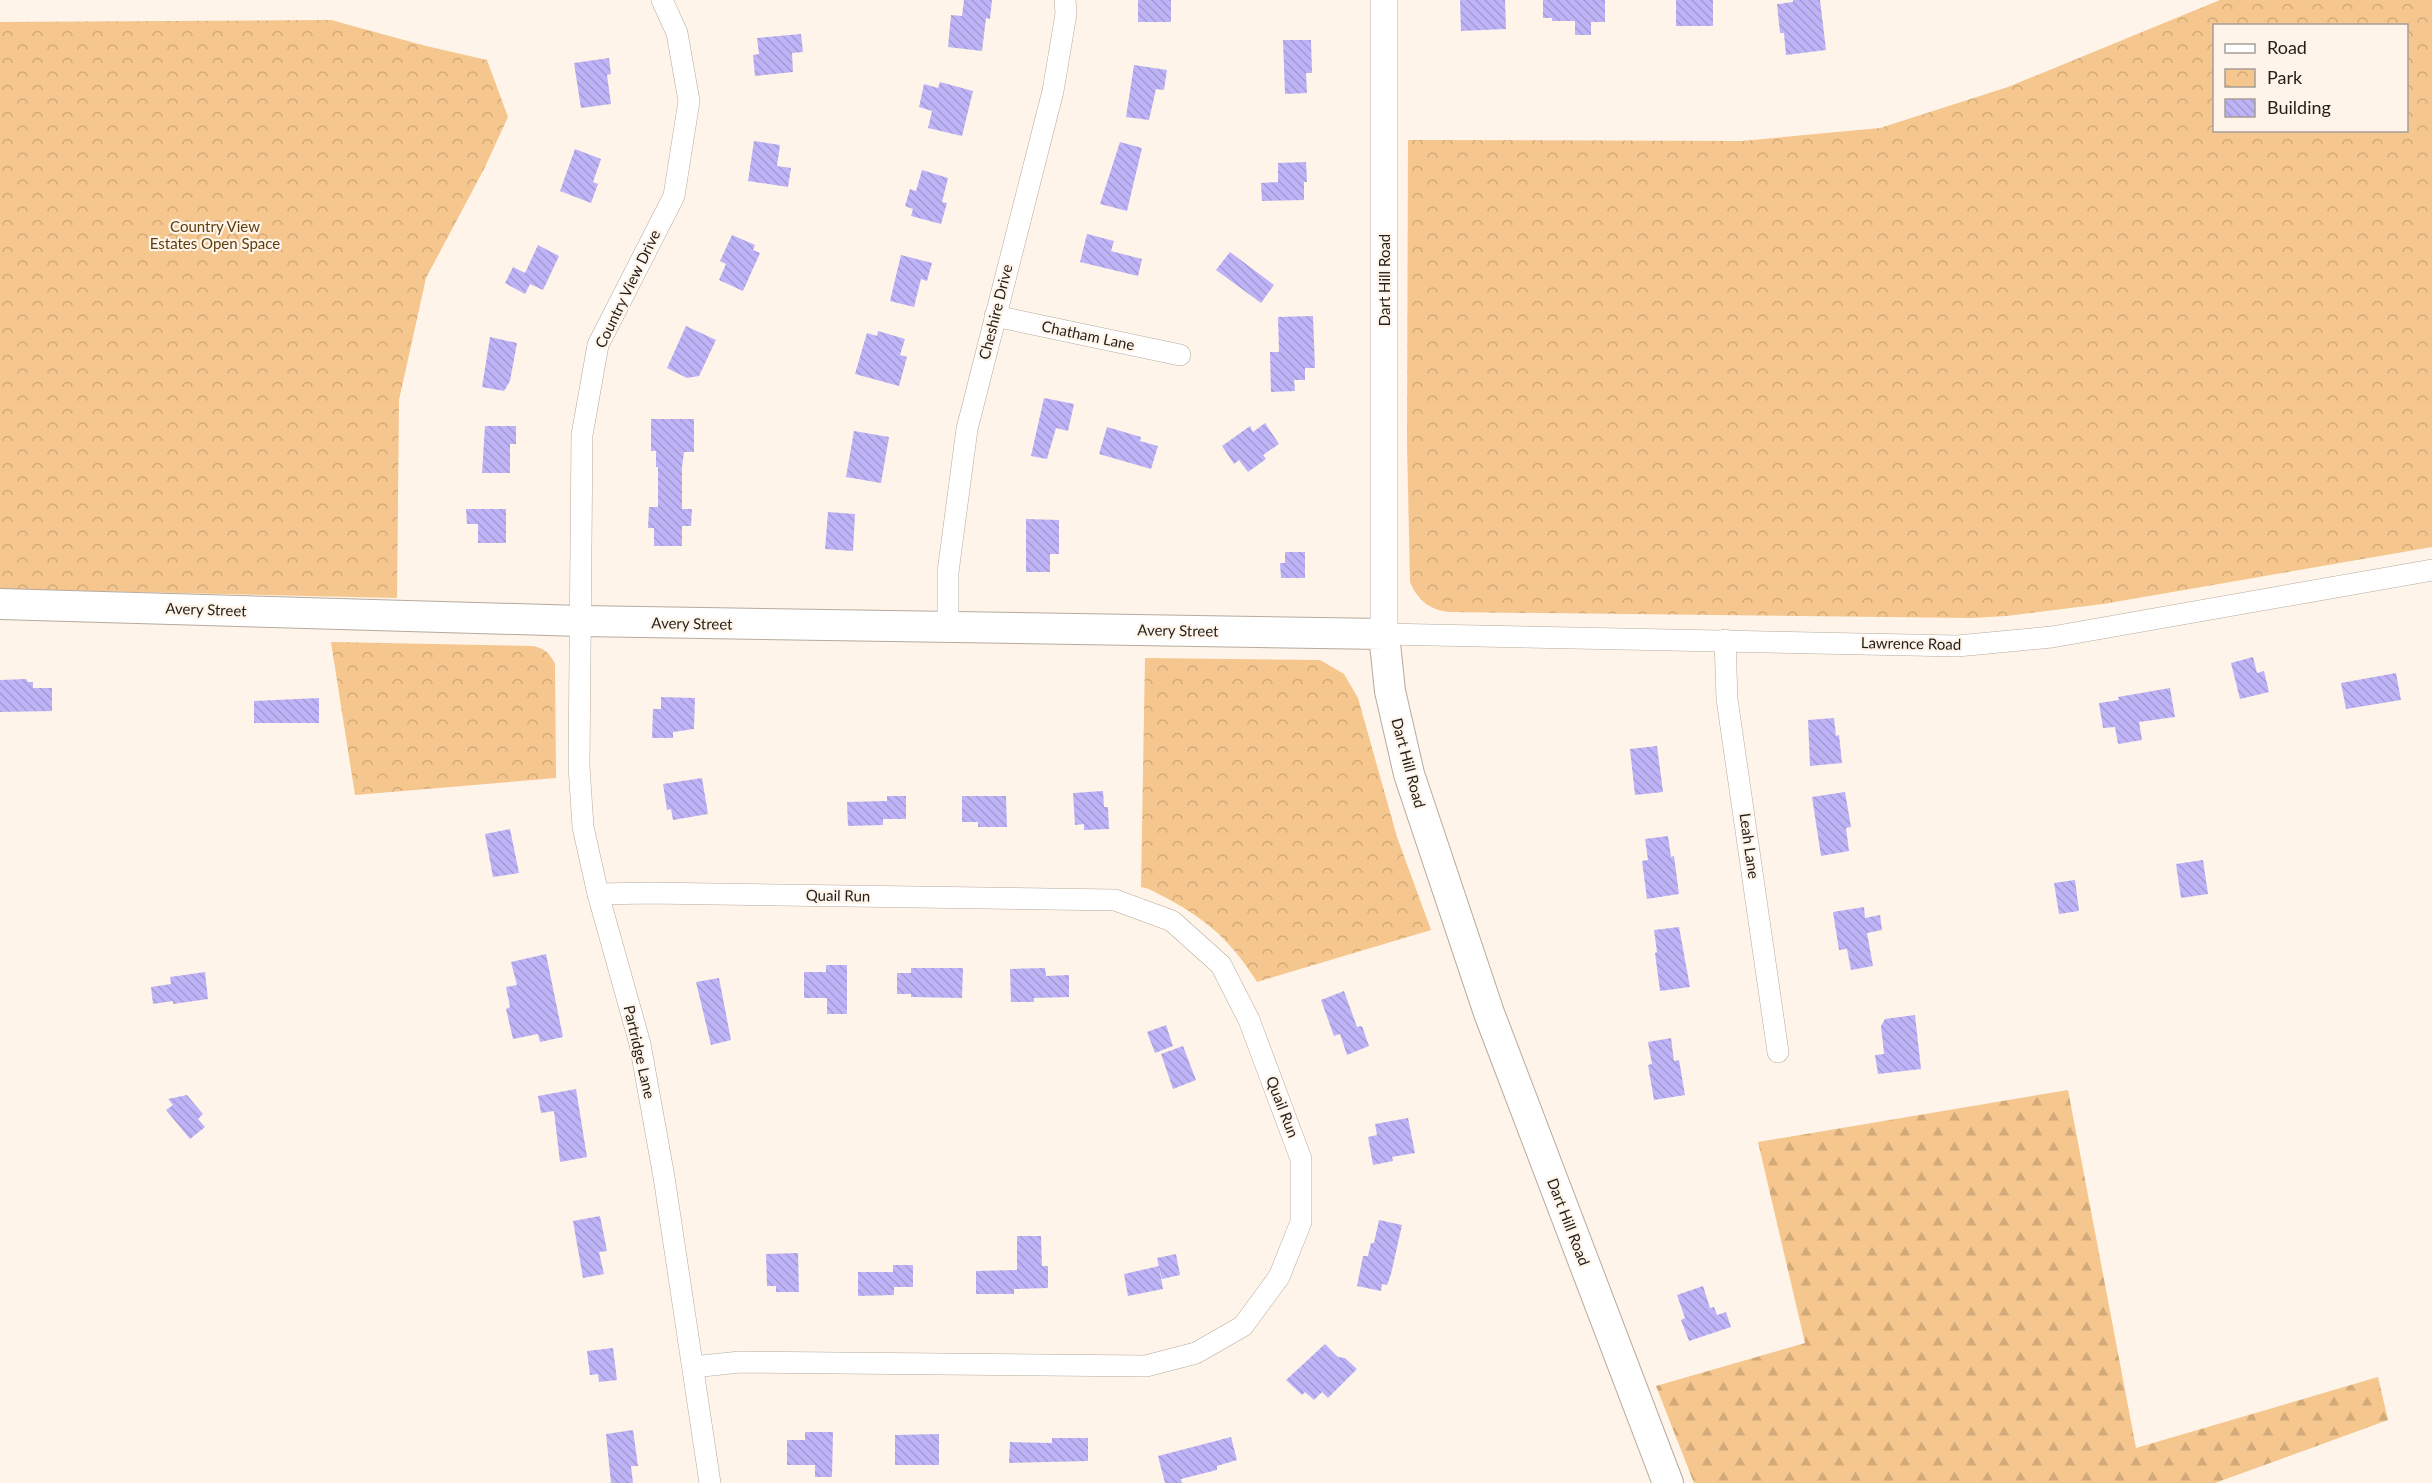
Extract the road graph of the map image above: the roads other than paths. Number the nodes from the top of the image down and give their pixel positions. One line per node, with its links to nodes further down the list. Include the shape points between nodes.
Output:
1 (662, 0): 8 (street, Country View Drive, via 677,33 689,101 674,196 598,345 582,435)
2 (1065, 0): 4 (street, Cheshire Drive, via 1053,92)
3 (1384, 0): 10 (street, Dart Hill Road)
4 (995, 316): 5 (street, Chatham Lane); 9 (street, Cheshire Drive, via 967,429 948,572)
5 (1180, 355)
6 (2432, 570): 11 (street, Lawrence Road, via 2052,637 1957,645)
7 (0, 603): 8 (main road, Avery Street)
8 (580, 621): 9 (main road, Avery Street); 12 (street, Partridge Lane, via 581,806)
9 (948, 628): 10 (main road, Avery Street)
10 (1384, 634): 11 (street, Lawrence Road); 16 (main road, Dart Hill Road, via 1390,691 1409,774 1489,1013)
11 (1725, 640): 13 (street, Leah Lane, via 1727,699)
12 (598, 894): 14 (street, Partridge Lane, via 640,1044); 14 (street, Quail Run, via 1115,900 1172,921 1221,965 1249,1020 1301,1159 1301,1222 1279,1276 1243,1326 1196,1353 1146,1366 740,1362)
13 (1778, 1052)
14 (693, 1367): 15 (street, Partridge Lane)
15 (710, 1483)
16 (1668, 1483)

